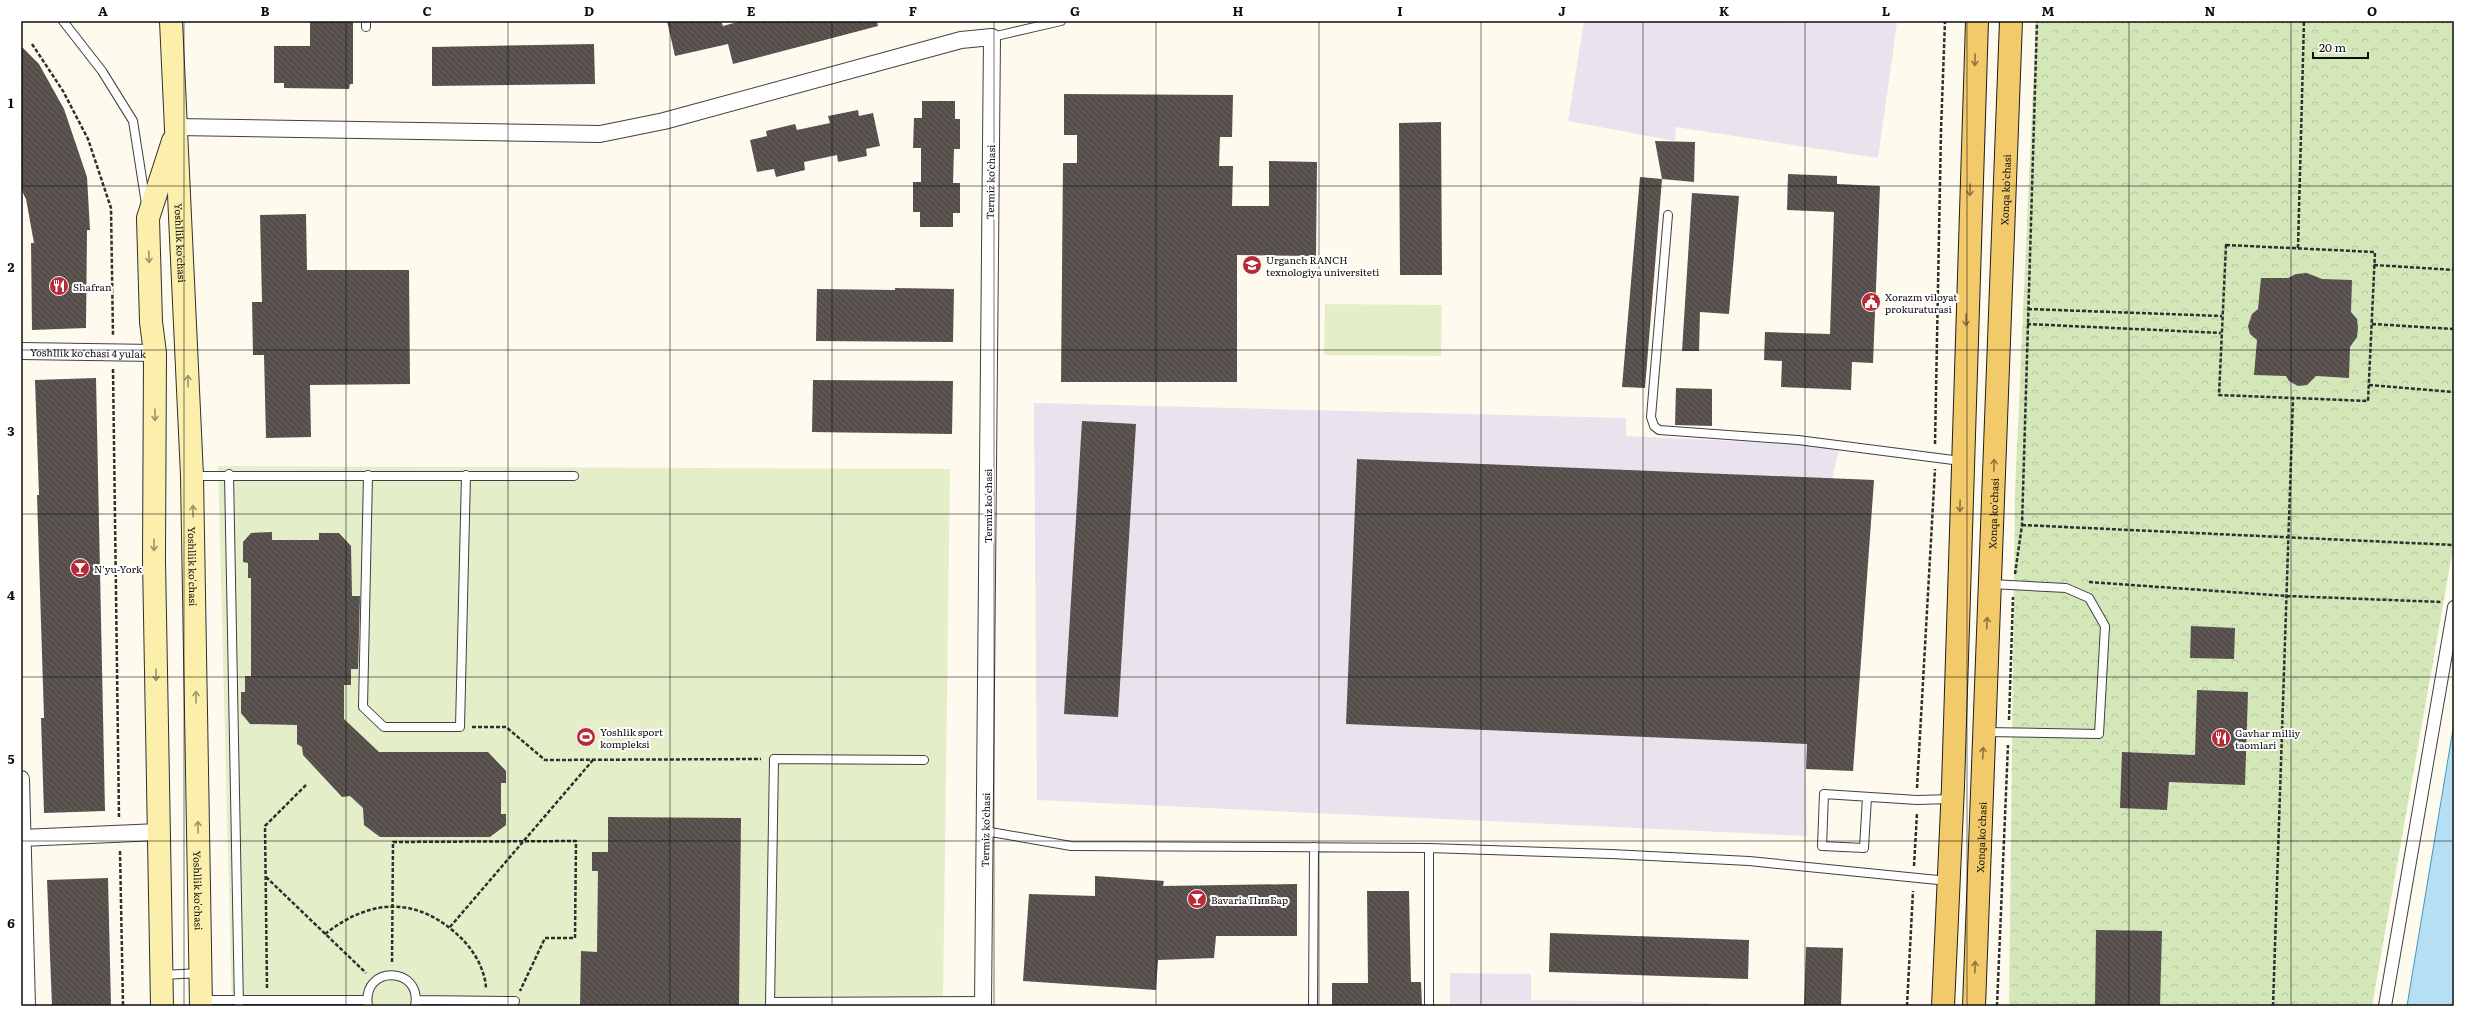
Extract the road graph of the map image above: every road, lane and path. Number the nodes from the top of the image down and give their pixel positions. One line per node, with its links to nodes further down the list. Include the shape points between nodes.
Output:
1 (63, 21): 15 (lane, via 102,71 133,121)
2 (171, 21): 13 (main road, Yoshllik ko'chasi)
3 (1061, 21): 9 (lane)
4 (1945, 21): 31 (path, via 1940,146)
5 (1977, 21): 12 (main road, one-way to 12)
6 (2011, 21): 11 (main road, Xonqa ko'chasi)
7 (2036, 21): 19 (path)
8 (2304, 21): 16 (path)
9 (992, 37): 13 (street, via 961,40 664,121 600,134); 59 (street, Termiz ko'chasi)
10 (32, 44): 26 (path, via 63,91 88,139 111,208)
11 (2007, 120): 12 (main road); 42 (main road, Xonqa ko'chasi, one-way to 11)
12 (1972, 121): 32 (main road, one-way to 32)
13 (178, 127): 15 (main road); 35 (main road, Yoshllik ko'chasi, one-way to 13)
14 (1668, 214): 31 (lane, via 1651,417 1654,426 1659,430 1798,440)
15 (148, 218): 27 (main road, one-way to 27, via 151,322)
16 (2298, 249): 17 (path, via 2375,252); 20 (path, via 2226,245)
17 (2374, 265): 18 (path); 22 (path)
18 (2454, 270)
19 (2028, 309): 20 (path); 21 (path)
20 (2222, 316): 24 (path)
21 (2027, 324): 24 (path); 38 (path)
22 (2372, 324): 23 (path); 28 (path)
23 (2454, 329)
24 (2221, 334): 30 (path, via 2219,395)
25 (21, 350): 26 (street, Yoshllik ko'chasi 4 yulak)
26 (113, 352): 27 (street, Yoshllik ko'chasi 4 yulak); 60 (path)
27 (155, 353): 58 (main road, one-way to 58, via 154,560)
28 (2369, 385): 29 (path); 30 (path, via 2368,401)
29 (2454, 392)
30 (2293, 398): 39 (path)
31 (1935, 459): 32 (lane); 57 (path)
32 (1961, 461): 55 (main road, one-way to 55)
33 (229, 474): 35 (lane); 36 (lane); 79 (lane)
34 (466, 475): 36 (lane); 37 (lane); 46 (lane)
35 (192, 476): 71 (main road, Yoshllik ko'chasi, one-way to 35)
36 (368, 476): 46 (lane, via 363,707 384,727)
37 (574, 476)
38 (2022, 525): 39 (path); 43 (path)
39 (2288, 538): 40 (path); 44 (path)
40 (2454, 545)
41 (2084, 582): 44 (path)
42 (1989, 584): 43 (lane); 47 (main road, Xonqa ko'chasi, one-way to 42)
43 (2013, 586): 48 (path); 48 (lane, via 2066,588 2089,598 2105,626 2099,734)
44 (2287, 596): 45 (path); 93 (path)
45 (2450, 605): 94 (street)
46 (460, 727): 49 (path, via 506,727 545,760)
47 (1984, 732): 48 (lane); 54 (main road, Xonqa ko'chasi, one-way to 47)
48 (2008, 732): 92 (path)
49 (593, 759): 50 (path); 62 (path)
50 (774, 759): 51 (lane); 82 (lane)
51 (924, 760)
52 (21, 779): 61 (street)
53 (307, 784): 65 (path, via 265,826)
54 (1981, 787): 55 (main road); 91 (main road, Xonqa ko'chasi, one-way to 54)
55 (1953, 792): 57 (lane); 67 (main road)
56 (1867, 797): 56 (lane, via 1824,794 1822,846 1864,848); 57 (lane)
57 (1917, 800): 66 (path)
58 (159, 832): 60 (street); 73 (main road)
59 (985, 832): 63 (lane, via 1071,846); 83 (street, Termiz ko'chasi)
60 (119, 834): 61 (street); 85 (path)
61 (21, 838): 84 (street)
62 (524, 841): 68 (path, via 393,842); 69 (path); 77 (path, via 576,842 575,938 545,938)
63 (1314, 848): 64 (lane); 87 (lane)
64 (1429, 848): 66 (lane, via 1749,861); 88 (lane)
65 (266, 877): 70 (path); 75 (path)
66 (1914, 878): 67 (lane); 89 (path)
67 (1949, 881): 90 (main road)
68 (393, 906): 69 (path, via 413,908 434,916); 70 (path, via 369,909 352,915); 72 (path)
69 (450, 927): 76 (path, via 467,943 480,964)
70 (325, 934): 74 (path)
71 (200, 973): 73 (lane); 78 (main road, Yoshllik ko'chasi)
72 (392, 974): 74 (lane); 81 (lane, via 406,979 415,992)
73 (162, 976): 86 (main road)
74 (374, 982): 80 (lane, via 368,992)
75 (268, 1000): 79 (lane); 80 (lane)
76 (487, 1000): 77 (lane); 81 (lane)
77 (515, 1001)
78 (201, 1003): 79 (lane)
79 (239, 1003)
80 (367, 1003)
81 (416, 1003)
82 (770, 1004): 83 (lane)
83 (983, 1004)
84 (27, 1006)
85 (123, 1006)
86 (162, 1006)
87 (1313, 1006)
88 (1429, 1006)
89 (1907, 1006)
90 (1943, 1006)
91 (1974, 1006)
92 (1997, 1006)
93 (2273, 1006)
94 (2385, 1006)

